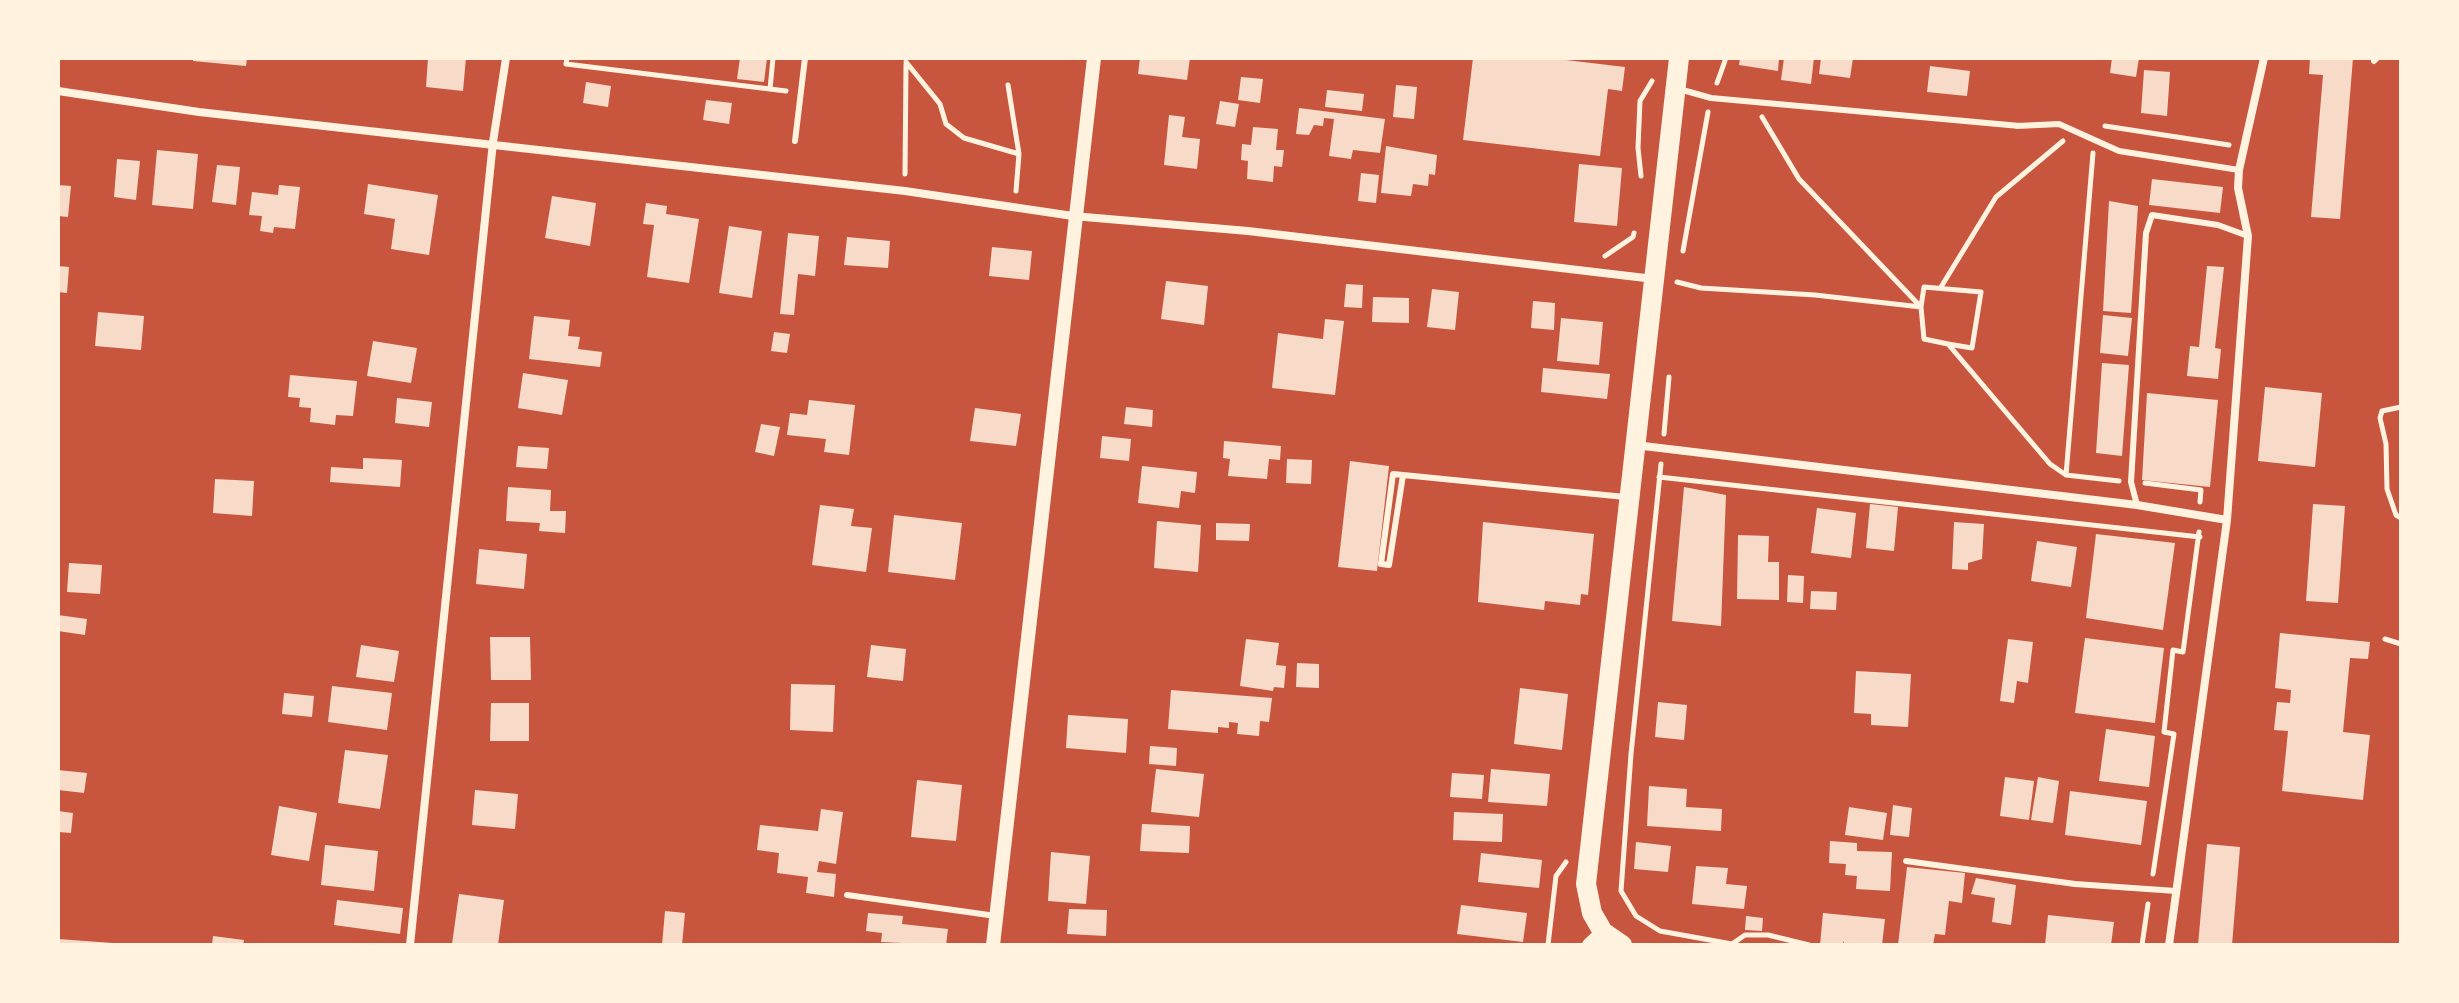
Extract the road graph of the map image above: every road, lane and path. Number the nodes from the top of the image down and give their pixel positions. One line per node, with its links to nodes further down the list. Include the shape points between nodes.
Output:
1 (506, 58): 20 (street)
2 (567, 58): 12 (path, via 566,64)
3 (773, 58): 12 (path)
4 (805, 58): 14 (lane)
5 (1094, 58): 27 (street)
6 (1679, 58): 11 (main road)
7 (1726, 58): 15 (path)
8 (2264, 58): 23 (street)
9 (1658, 72): 24 (path, via 1640,101)
10 (1008, 85): 22 (path)
11 (1675, 88): 15 (lane); 33 (main road)
12 (770, 89): 14 (path)
13 (58, 91): 20 (street, via 199,112)
14 (801, 93): 19 (lane)
15 (1711, 98): 17 (lane, via 2018,126 2059,124); 30 (path)
16 (1759, 110): 37 (path, via 1799,179)
17 (2075, 131): 18 (lane); 35 (path, via 1996,197)
18 (2094, 140): 21 (path, via 2095,124); 23 (lane, via 2119,151); 44 (path)
19 (795, 141)
20 (493, 142): 25 (street); 62 (street)
21 (2238, 146)
22 (1019, 154): 25 (path, via 975,142 946,124 940,104 906,62); 26 (path)
23 (2239, 170): 29 (street)
24 (1642, 188)
25 (905, 191): 26 (street)
26 (1015, 208): 27 (street)
27 (1073, 216): 32 (street); 60 (street)
28 (1636, 225): 32 (path, via 1633,237)
29 (2248, 236): 46 (lane, via 2218,225 2152,215 2146,233); 51 (street)
30 (1682, 253)
31 (1680, 267): 34 (path)
32 (1584, 270): 33 (street)
33 (1656, 279): 41 (main road)
34 (1677, 282): 36 (path); 37 (path)
35 (1941, 287): 37 (path, via 1924,287); 38 (path, via 1981,292 1972,348)
36 (1676, 297)
37 (1921, 307): 38 (path, via 1924,339)
38 (1948, 344): 44 (path, via 2050,464)
39 (1669, 372): 42 (path)
40 (2401, 407): 50 (path, via 2382,411 2380,418 2387,489)
41 (1634, 445): 42 (street); 47 (main road)
42 (1663, 447): 45 (path); 48 (street)
43 (1403, 475): 43 (lane, via 1393,474 1381,564 1389,565); 47 (lane)
44 (2066, 475): 46 (path)
45 (1659, 477): 52 (path); 66 (path, via 1621,891 1636,916 1660,931 1732,944 1745,935 1768,935)
46 (2131, 482): 48 (lane); 49 (path, via 2201,490)
47 (1628, 497): 61 (main road, via 1586,884)
48 (2137, 505): 49 (street)
49 (2197, 517): 51 (street); 52 (path)
50 (2401, 518)
51 (2227, 520): 58 (street)
52 (2200, 537): 57 (path, via 2183,652 2173,650 2164,732 2174,734)
53 (2385, 639): 54 (path)
54 (2401, 644)
55 (1906, 861): 57 (lane)
56 (1556, 876): 64 (path)
57 (2151, 890): 58 (lane); 67 (path)
58 (2176, 891): 68 (street)
59 (847, 895): 60 (lane)
60 (996, 916): 63 (street)
61 (1596, 938): 65 (main road)
62 (410, 945)
63 (993, 945)
64 (1548, 945)
65 (1622, 945)
66 (1809, 945)
67 (2142, 945)
68 (2169, 945)

